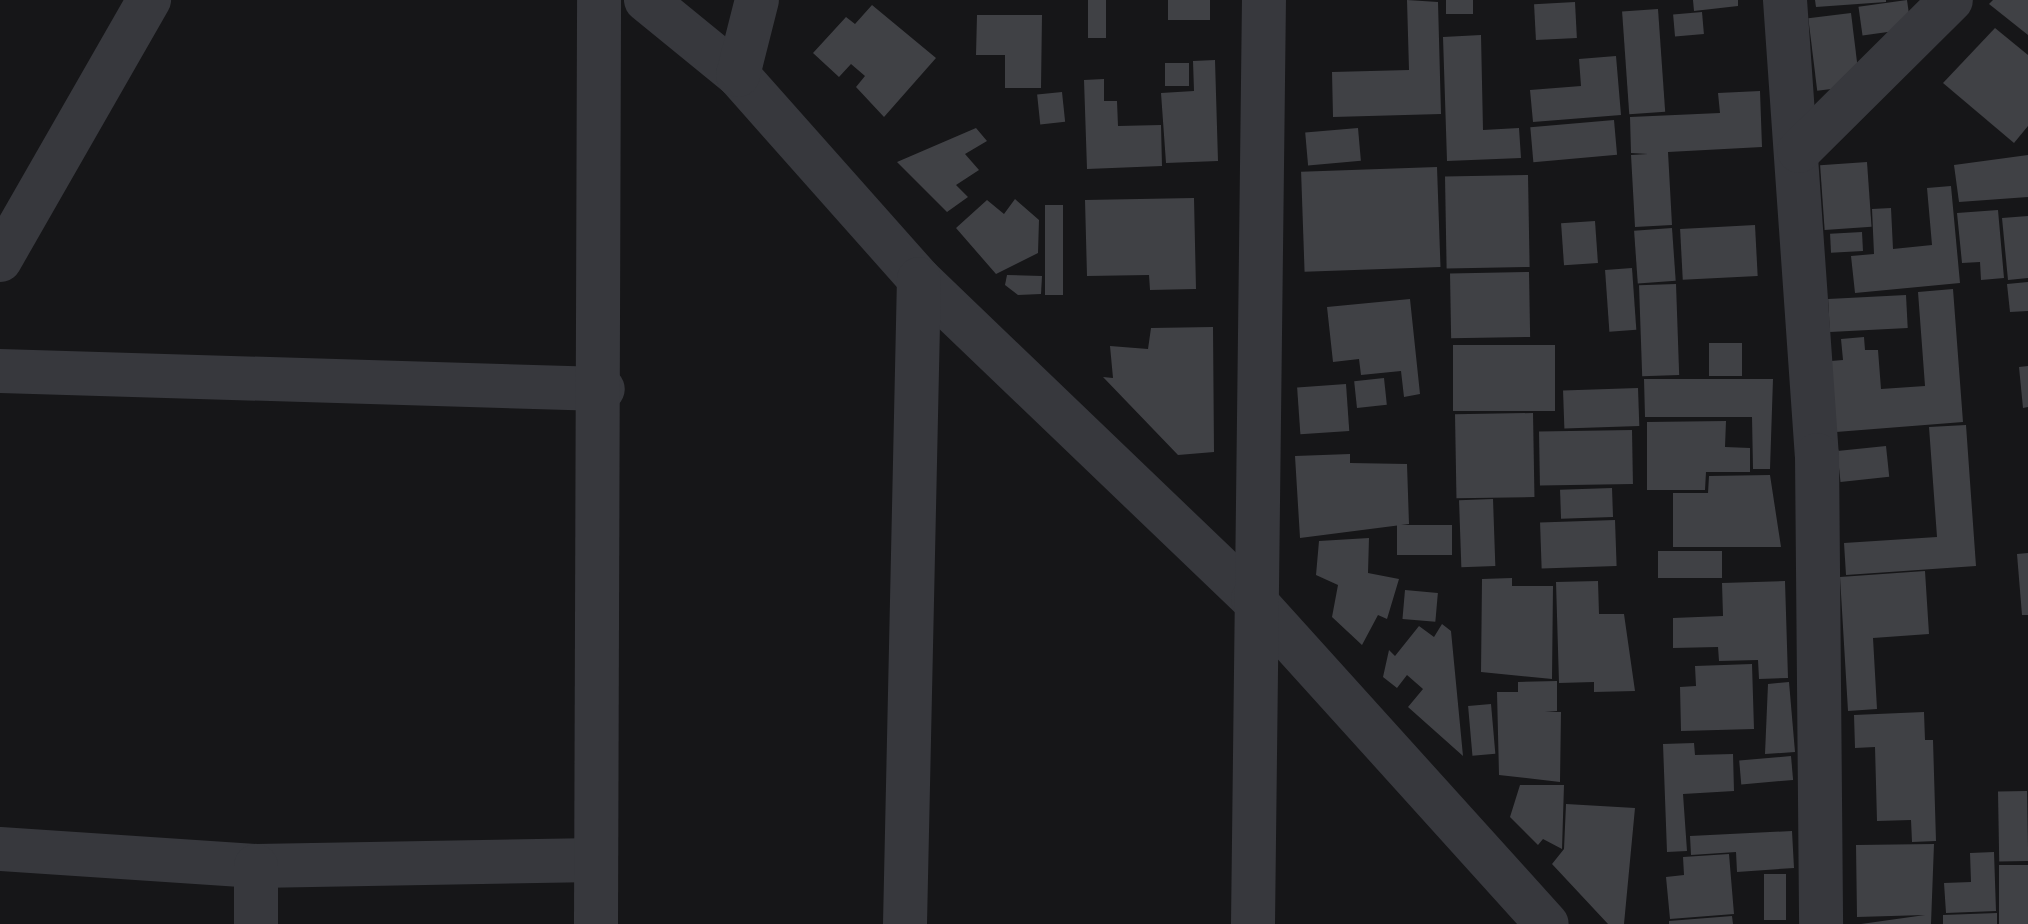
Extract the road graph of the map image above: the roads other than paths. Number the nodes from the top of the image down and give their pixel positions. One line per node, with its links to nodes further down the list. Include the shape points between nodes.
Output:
1 (149, 0): 10 (street)
2 (599, 0): 13 (street)
3 (646, 0): 8 (street)
4 (757, 0): 8 (street)
5 (1264, 0): 14 (street)
6 (1785, 0): 9 (street)
7 (1951, 0): 9 (street)
8 (738, 75): 11 (street)
9 (1799, 151): 23 (street, via 1817,455)
10 (4, 235)
11 (919, 279): 14 (street); 20 (street)
12 (0, 371): 13 (street)
13 (603, 389): 16 (street)
14 (1253, 599): 21 (street); 22 (street)
15 (0, 849): 17 (street)
16 (596, 860): 17 (street); 19 (street)
17 (256, 866): 18 (street)
18 (256, 924)
19 (596, 924)
20 (905, 924)
21 (1253, 924)
22 (1547, 924)
23 (1821, 924)

